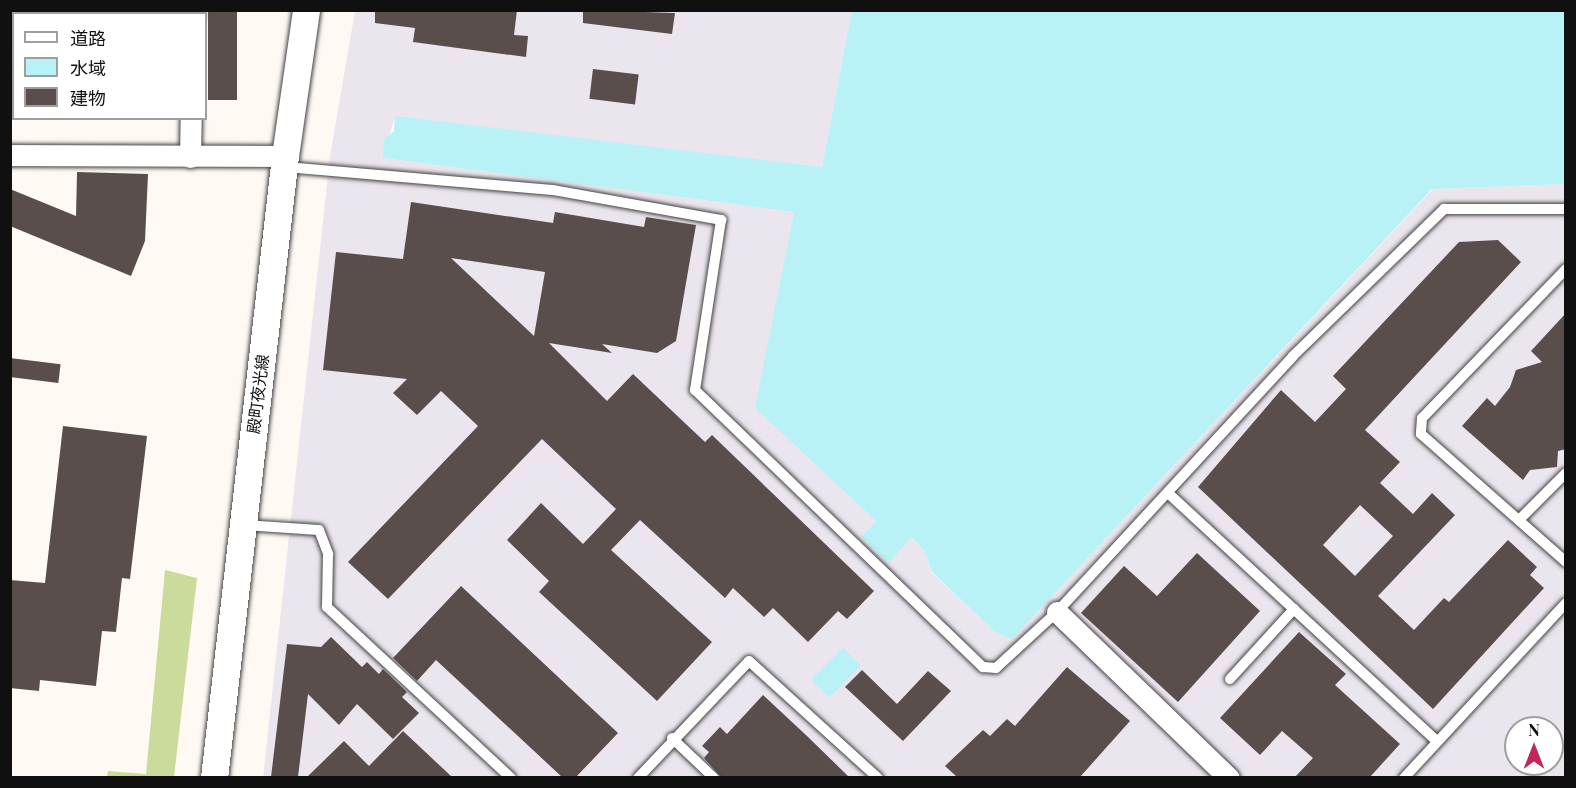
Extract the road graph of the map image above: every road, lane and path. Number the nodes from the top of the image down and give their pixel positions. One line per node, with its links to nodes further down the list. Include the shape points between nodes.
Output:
1 (306, 10): 5 (street, 殿町夜光線)
2 (191, 120): 4 (street)
3 (10, 155): 4 (street)
4 (190, 157): 5 (street)
5 (285, 161): 11 (street, 殿町夜光線); 15 (lane, via 553,190 721,219 695,390 983,667 996,668)
6 (1566, 209): 9 (lane, via 1444,209 1293,356)
7 (1566, 269): 10 (lane, via 1422,418 1421,434)
8 (1566, 473): 10 (lane)
9 (1168, 494): 14 (lane); 15 (lane)
10 (1519, 520): 12 (lane)
11 (243, 525): 19 (street, 殿町夜光線); 20 (lane, via 319,530 328,554 327,608)
12 (1566, 562)
13 (1566, 603): 18 (lane)
14 (1294, 609): 16 (lane); 18 (lane)
15 (1057, 612): 24 (street)
16 (1230, 678)
17 (672, 738): 21 (lane); 22 (lane); 23 (lane, via 749,661)
18 (1437, 741): 25 (lane)
19 (214, 777)
20 (511, 777)
21 (638, 777)
22 (714, 777)
23 (878, 777)
24 (1228, 777)
25 (1404, 777)

